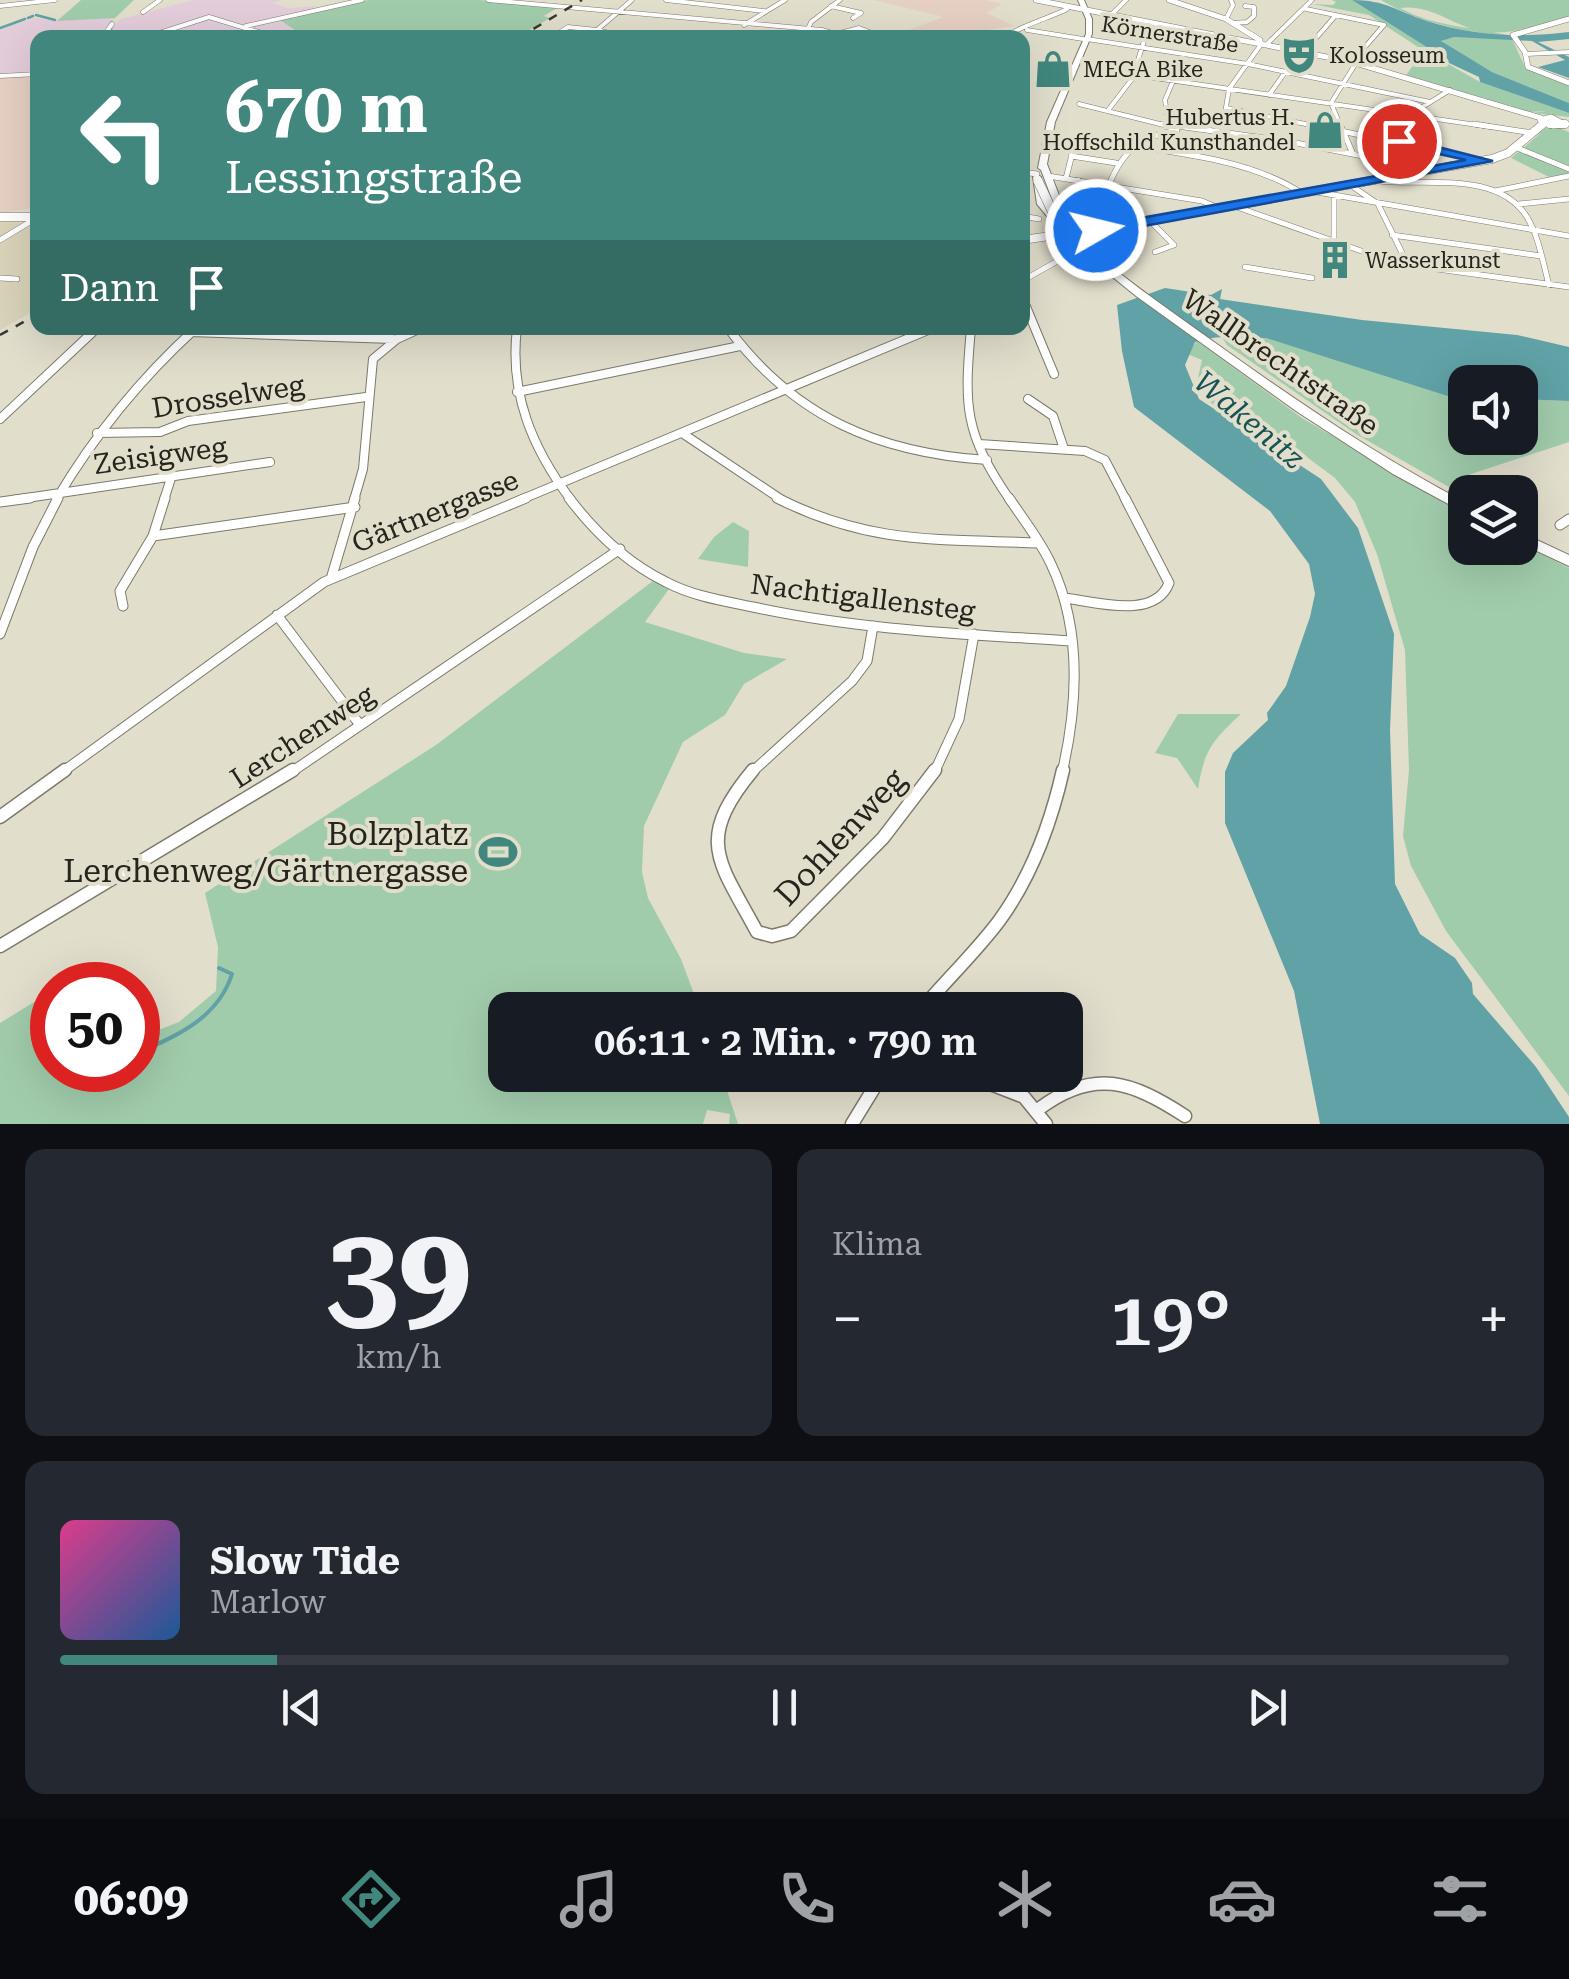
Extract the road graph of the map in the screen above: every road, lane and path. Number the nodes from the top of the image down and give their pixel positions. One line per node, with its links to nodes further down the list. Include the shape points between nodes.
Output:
1 (55, 0): 16 (street)
2 (160, 0): 23 (street)
3 (350, 0): 21 (street)
4 (362, 0): 21 (street)
5 (488, 0): 25 (street)
6 (632, 0): 25 (street)
7 (666, 0): 22 (street)
8 (785, 0): 22 (street)
9 (840, 0): 17 (street)
10 (1080, 0): 19 (main road); 24 (main road)
11 (1126, 0): 27 (street)
12 (1170, 0): 29 (main road)
13 (1231, 0): 29 (street)
14 (1312, 0): 20 (street)
15 (1039, 1): 19 (main road)
16 (0, 6)
17 (831, 6): 28 (street, via 861,13); 38 (street)
18 (1246, 6): 31 (street, via 1254,7 1254,16)
19 (1066, 8): 24 (main road); 37 (street)
20 (1306, 8): 26 (street); 48 (street)
21 (316, 10): 36 (street)
22 (764, 11): 34 (street)
23 (143, 12)
24 (1084, 12): 27 (main road); 35 (main road); 47 (main road)
25 (617, 13): 34 (street); 43 (street)
26 (1336, 15): 50 (street); 54 (street, via 1384,26)
27 (1105, 17): 33 (main road); 35 (main road)
28 (853, 18)
29 (1226, 19): 31 (main road)
30 (1569, 20): 53 (main road, via 1517,30)
31 (1234, 23): 48 (main road)
32 (112, 24): 39 (street)
33 (1146, 24): 48 (main road); 49 (street)
34 (744, 25): 38 (street)
35 (1090, 25): 47 (main road)
36 (243, 27): 40 (street, via 209,17); 41 (street)
37 (1015, 28): 45 (street, Körnerstraße)
38 (806, 29): 44 (street)
39 (107, 30)
40 (167, 30)
41 (253, 30)
42 (563, 30): 43 (street)
43 (597, 30)
44 (814, 30)
45 (1028, 30)
46 (1030, 30): 47 (street, Körnerstraße)
47 (1085, 39): 49 (street, Körnerstraße); 89 (main road, via 1044,125 1036,152)
48 (1265, 44): 50 (main road); 55 (street)
49 (1141, 48): 55 (street, Körnerstraße); 58 (street)
50 (1304, 52): 54 (main road)
51 (1569, 52): 52 (street)
52 (1556, 53): 53 (street)
53 (1526, 54): 62 (main road, via 1528,67)
54 (1354, 62): 61 (street); 64 (main road)
55 (1248, 64): 56 (street, Körnerstraße); 63 (street)
56 (1286, 71): 61 (street, Körnerstraße); 65 (street)
57 (30, 74): 59 (street)
58 (1134, 75): 58 (street, via 1101,66 1097,74); 60 (street); 70 (street)
59 (0, 76)
60 (1173, 81): 63 (street); 74 (street, via 1165,100)
61 (1344, 82): 66 (street, Körnerstraße); 67 (street)
62 (1569, 83)
63 (1229, 90): 65 (street); 69 (street)
64 (1450, 90): 66 (street); 72 (main road)
65 (1269, 95): 67 (street)
66 (1430, 102): 71 (street)
67 (1332, 103): 71 (street); 77 (street)
68 (1079, 104): 70 (street)
69 (1227, 108): 73 (street); 77 (street)
70 (1108, 109): 74 (street)
71 (1411, 114): 79 (street)
72 (1543, 120): 75 (main road, via 1560,119); 79 (main road)
73 (1214, 121): 76 (street); 78 (street)
74 (1169, 126): 76 (street)
75 (1567, 127)
76 (1184, 129): 78 (street); 81 (street)
77 (1342, 129): 82 (street); 84 (street)
78 (1225, 132): 82 (street)
79 (1533, 132): 80 (main road)
80 (1515, 147): 84 (main road); 87 (street)
81 (1126, 148): 83 (street, via 1077,137); 85 (street); 96 (street, via 1247,168)
82 (1352, 154): 86 (street)
83 (1071, 156): 85 (street); 90 (street)
84 (1486, 161): 86 (main road)
85 (1116, 163): 95 (street)
86 (1432, 170): 93 (main road)
87 (1569, 172): 97 (street)
88 (1030, 173): 89 (street)
89 (1041, 174): 90 (street); 115 (main road); 115 (main road, via 1037,196)
90 (1066, 178): 91 (street)
91 (1078, 180): 95 (street); 103 (street)
92 (1174, 180): 98 (street)
93 (1371, 180): 94 (main road); 97 (street, via 1481,184)
94 (1349, 184): 96 (main road); 101 (street)
95 (1109, 185): 98 (street)
96 (1305, 191): 99 (street); 104 (main road)
97 (1495, 191): 102 (street)
98 (1170, 196): 105 (street)
99 (1334, 196): 101 (street); 118 (street)
100 (1569, 199): 102 (street)
101 (1378, 204): 112 (street); 113 (street)
102 (1518, 204): 112 (street)
103 (1081, 205)
104 (1234, 206): 105 (main road); 118 (street)
105 (1220, 208): 111 (main road)
106 (0, 217): 107 (main road)
107 (30, 217)
108 (1030, 217): 109 (street)
109 (1039, 219)
110 (30, 222): 116 (street)
111 (1151, 222): 115 (main road); 119 (street, via 1174,245)
112 (1533, 230): 114 (street); 121 (street)
113 (1392, 234): 121 (street); 128 (street, via 1408,265)
114 (1569, 236)
115 (1076, 238): 117 (main road); 130 (main road); 130 (main road, via 1116,281)
116 (0, 240)
117 (1030, 240)
118 (1334, 240): 120 (street)
119 (1155, 252)
120 (1367, 253)
121 (1540, 256): 128 (street)
122 (1061, 259): 124 (street)
123 (1245, 268): 126 (street)
124 (1030, 276)
125 (0, 278): 127 (street)
126 (1312, 278)
127 (17, 279)
128 (1549, 284): 129 (street)
129 (1569, 288)
130 (1163, 307): 157 (main road, Wallbrechtstraße, via 1346,440)
131 (1030, 316): 142 (street)
132 (89, 335): 147 (street)
133 (188, 335): 148 (street)
134 (306, 335): 140 (street)
135 (405, 335): 140 (street)
136 (517, 335): 144 (street, Nachtigallensteg)
137 (733, 335): 141 (street)
138 (916, 335): 143 (street, Gärtnergasse)
139 (971, 335): 150 (street, via 967,412)
140 (396, 339): 145 (street, via 373,359)
141 (740, 346): 143 (street); 144 (street)
142 (1054, 374)
143 (785, 389): 149 (street, Gärtnergasse); 152 (street, via 824,416 888,444)
144 (517, 392): 155 (street, Nachtigallensteg, via 530,436)
145 (366, 397): 148 (street, Drosselweg, via 188,421 160,432); 159 (street)
146 (1028, 399): 151 (street, via 1052,416)
147 (0, 419)
148 (97, 433): 156 (street)
149 (682, 433): 155 (street, Gärtnergasse); 161 (street, via 742,479 848,527 896,537)
150 (978, 444): 151 (street); 152 (street)
151 (1064, 448): 166 (street, via 1106,460 1169,588 1160,602 1146,605)
152 (987, 460): 161 (street)
153 (270, 462): 154 (street, Zeisigweg)
154 (172, 475): 156 (street, Zeisigweg); 160 (street)
155 (559, 485): 163 (street, Nachtigallensteg); 165 (street, Gärtnergasse)
156 (58, 493): 158 (street, Zeisigweg); 170 (street, via 34,538)
157 (1448, 497)
158 (0, 502)
159 (355, 507): 160 (street); 165 (street)
160 (154, 536): 167 (street, via 120,591)
161 (1039, 543): 166 (street)
162 (1538, 543): 164 (main road)
163 (620, 549): 169 (street, Nachtigallensteg, via 666,582 714,598); 173 (street, Lerchenweg)
164 (1569, 558)
165 (331, 579): 168 (street, Gärtnergasse)
166 (1065, 598): 172 (street)
167 (122, 606)
168 (278, 614): 173 (street); 174 (street, Gärtnergasse)
169 (873, 626): 171 (street, Nachtigallensteg); 171 (street, Dohlenweg, via 866,661 852,681 763,758 739,787 715,838 718,860 757,932 791,931 933,776 954,732)
170 (0, 634)
171 (974, 634): 172 (street, Nachtigallensteg)
172 (1071, 642): 176 (street, via 1070,732 1054,815 1000,919)
173 (360, 725): 175 (street, Lerchenweg, via 199,830)
174 (0, 817)
175 (0, 946)
176 (937, 992)
177 (872, 1092): 181 (street)
178 (1017, 1092): 179 (street)
179 (1040, 1108): 180 (street, via 1071,1086 1098,1083 1160,1098); 182 (street)
180 (1185, 1116)
181 (852, 1124)
182 (1046, 1124)

